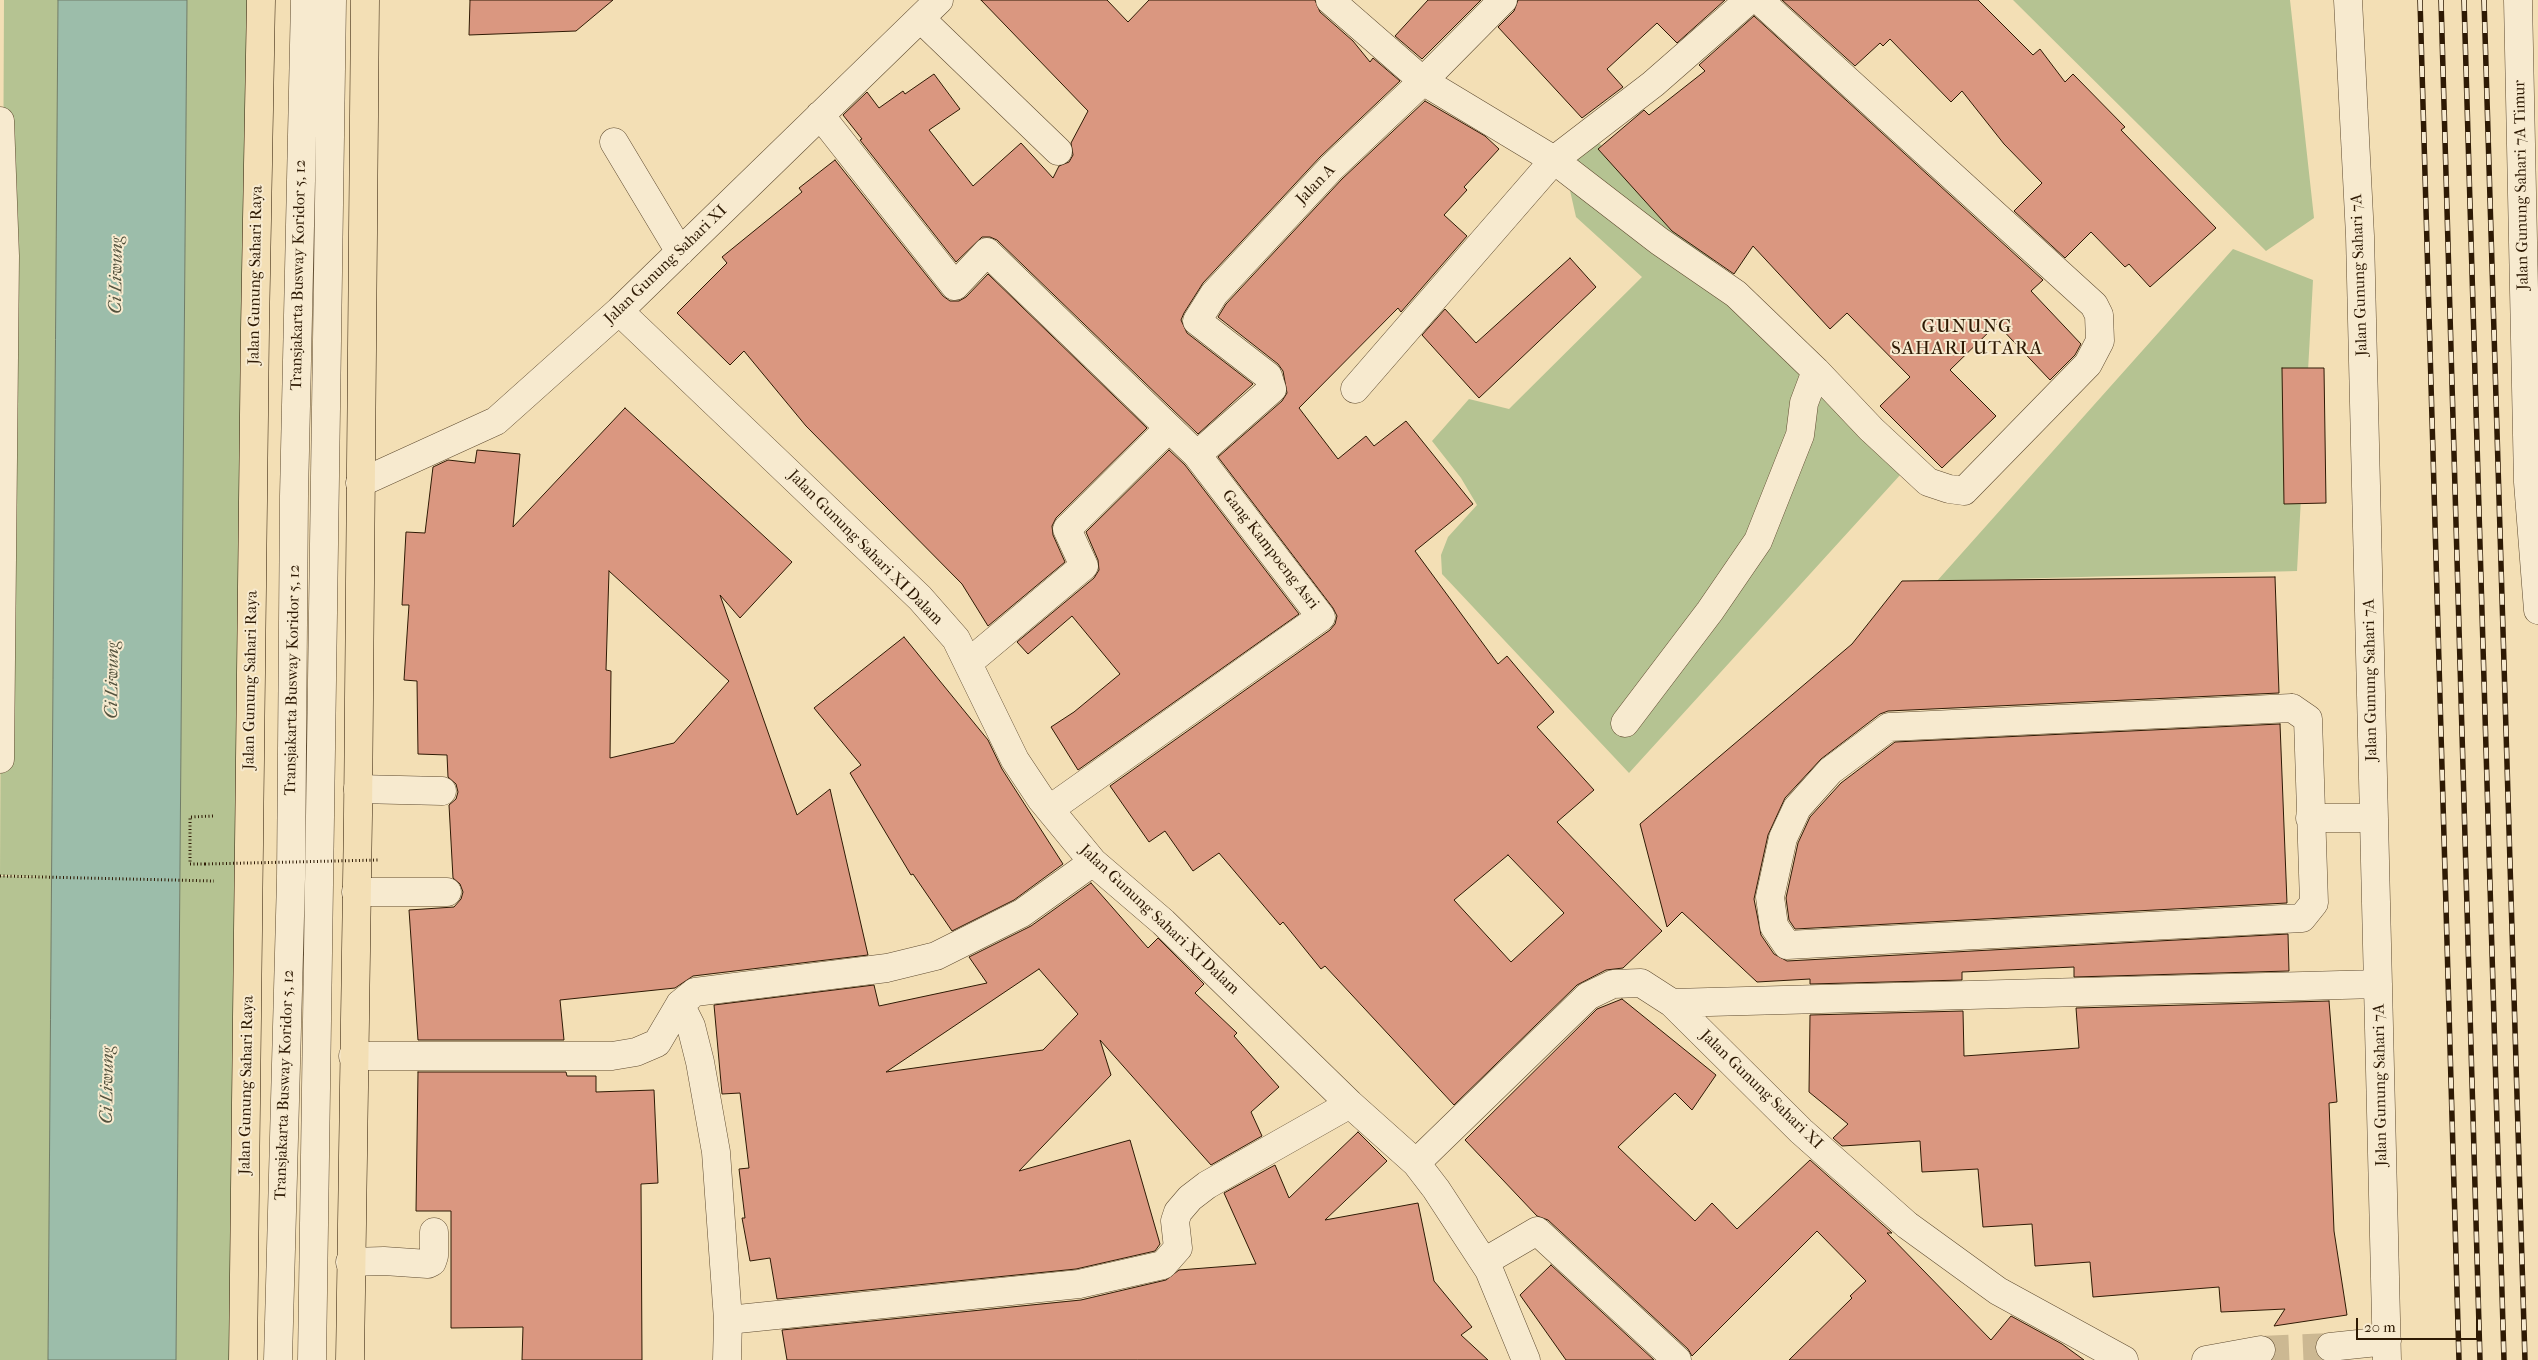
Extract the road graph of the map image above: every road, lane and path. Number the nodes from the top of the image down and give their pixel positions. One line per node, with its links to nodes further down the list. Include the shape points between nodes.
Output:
1 (261, 0): 55 (main road, Jalan Gunung Sahari Raya)
2 (305, 0): 56 (street, Transjakarta Busway Koridor 5, 12, via 294,496 291,879)
3 (332, 0): 57 (street, Transjakarta Busway Koridor 5, 12)
4 (365, 0): 25 (main road)
5 (1330, 0): 12 (street)
6 (1503, 0): 12 (street, Jalan A)
7 (1749, 0): 17 (street, via 1653,84)
8 (1759, 0): 21 (street, via 2094,305 2099,315 2100,341 2088,364 1964,490 1928,482)
9 (2348, 0): 35 (street, Jalan Gunung Sahari 7A, via 2360,236)
10 (2518, 0): 26 (street, Jalan Gunung Sahari 7A Timur, via 2528,482)
11 (925, 8): 13 (street, Jalan Gunung Sahari XI); 16 (street)
12 (1423, 81): 17 (street); 24 (street, Jalan A, via 1331,168 1214,294 1197,321 1268,376 1272,389)
13 (820, 115): 18 (street, Jalan Gunung Sahari XI); 23 (street, via 955,286 987,252)
14 (0, 122): 19 (street)
15 (614, 142): 18 (street)
16 (1058, 151)
17 (1554, 160): 21 (street, via 1659,241 1736,294); 22 (street)
18 (680, 252): 20 (street, Jalan Gunung Sahari XI)
19 (3, 257): 29 (street)
20 (619, 311): 25 (street, Jalan Gunung Sahari XI, via 496,421); 27 (street, Jalan Gunung Sahari XI Dalam, via 920,598 956,639)
21 (1816, 371): 28 (street, via 1804,403 1800,435 1758,541 1710,611)
22 (1355, 389)
23 (1169, 428): 24 (street); 27 (street, via 1067,528 1084,566)
24 (1196, 455): 32 (street, Gang Kampoeng Asri, via 1321,617)
25 (360, 483): 30 (main road)
26 (2538, 610)
27 (968, 663): 32 (street, Jalan Gunung Sahari XI Dalam, via 1015,760)
28 (1625, 723)
29 (0, 760)
30 (358, 789): 31 (street); 40 (main road)
31 (442, 791)
32 (1050, 810): 37 (street, Jalan Gunung Sahari XI Dalam)
33 (190, 817): 36 (path, bridge, via 190,864)
34 (2310, 818): 34 (street, via 2308,720 2292,708 1888,727 1830,772 1797,808 1783,838 1770,897 1774,926 1787,945 2302,918 2314,903); 35 (street)
35 (2374, 818): 42 (street, Jalan Gunung Sahari 7A)
36 (379, 860)
37 (1093, 862): 44 (street, via 1022,913 936,956 887,968 695,992); 46 (street, Jalan Gunung Sahari XI Dalam, via 1163,922)
38 (0, 876): 39 (path)
39 (199, 880)
40 (356, 892): 41 (street); 45 (main road)
41 (447, 892)
42 (2378, 984): 43 (street); 54 (street, Jalan Gunung Sahari 7A)
43 (1672, 1003): 47 (street, Jalan Gunung Sahari XI, via 1641,983 1613,984 1588,996); 62 (street, Jalan Gunung Sahari XI, via 1801,1131 1906,1225 1998,1291)
44 (680, 1004): 45 (street, via 657,1043 620,1055); 51 (street, via 696,1044 716,1152)
45 (353, 1056): 49 (main road)
46 (1350, 1104): 47 (street, Jalan Gunung Sahari XI Dalam); 51 (street, via 1207,1184 1190,1198 1175,1221 1178,1248 1163,1265 1079,1284)
47 (1416, 1163): 50 (street, Jalan Gunung Sahari XI Dalam)
48 (434, 1232): 49 (street, via 434,1256 428,1264)
49 (350, 1262): 58 (main road)
50 (1484, 1262): 60 (street, Jalan Gunung Sahari XI Dalam); 61 (street, via 1536,1231)
51 (728, 1320): 59 (street)
52 (2330, 1346): 54 (street)
53 (2261, 1350): 63 (street)
54 (2387, 1350)
55 (243, 1360)
56 (278, 1360)
57 (312, 1360)
58 (350, 1360)
59 (727, 1360)
60 (1526, 1360)
61 (1677, 1360)
62 (2124, 1360)
63 (2206, 1360)

